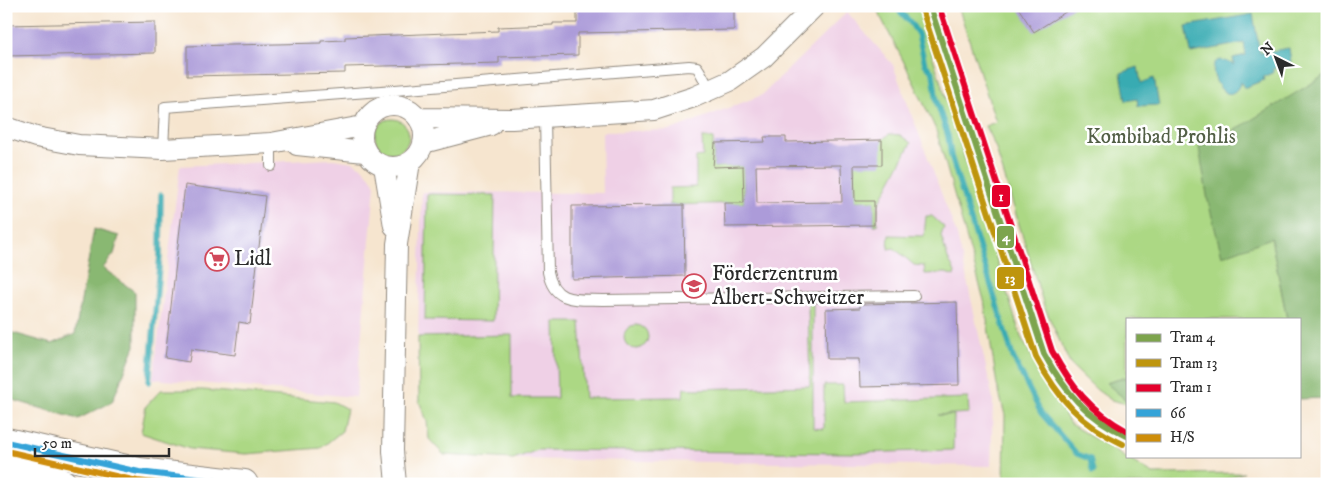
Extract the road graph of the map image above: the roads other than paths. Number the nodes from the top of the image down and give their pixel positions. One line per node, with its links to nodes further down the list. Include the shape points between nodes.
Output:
1 (815, 6): 2 (street, via 764,57 730,81)
2 (710, 90): 3 (street, via 654,110); 10 (lane, via 697,67 689,66 165,107)
3 (546, 117): 5 (street); 16 (lane, via 548,272 553,287 564,297 603,300)
4 (418, 118): 5 (street); 6 (street, via 408,109 388,105 372,112); 9 (street, via 422,124)
5 (512, 119): 9 (street)
6 (363, 126): 8 (street); 11 (street, via 362,141)
7 (6, 127): 10 (street, via 36,137 79,145)
8 (271, 143): 10 (street); 11 (street); 13 (lane)
9 (423, 144): 12 (street)
10 (163, 148)
11 (366, 152): 14 (street)
12 (410, 162): 14 (street, via 401,166); 15 (street)
13 (272, 166)
14 (384, 166): 15 (street)
15 (397, 244): 21 (street)
16 (914, 296)
17 (6, 442): 20 (main road, via 139,472)
18 (6, 467): 19 (main road)
19 (63, 484)
20 (244, 484)
21 (396, 484)

